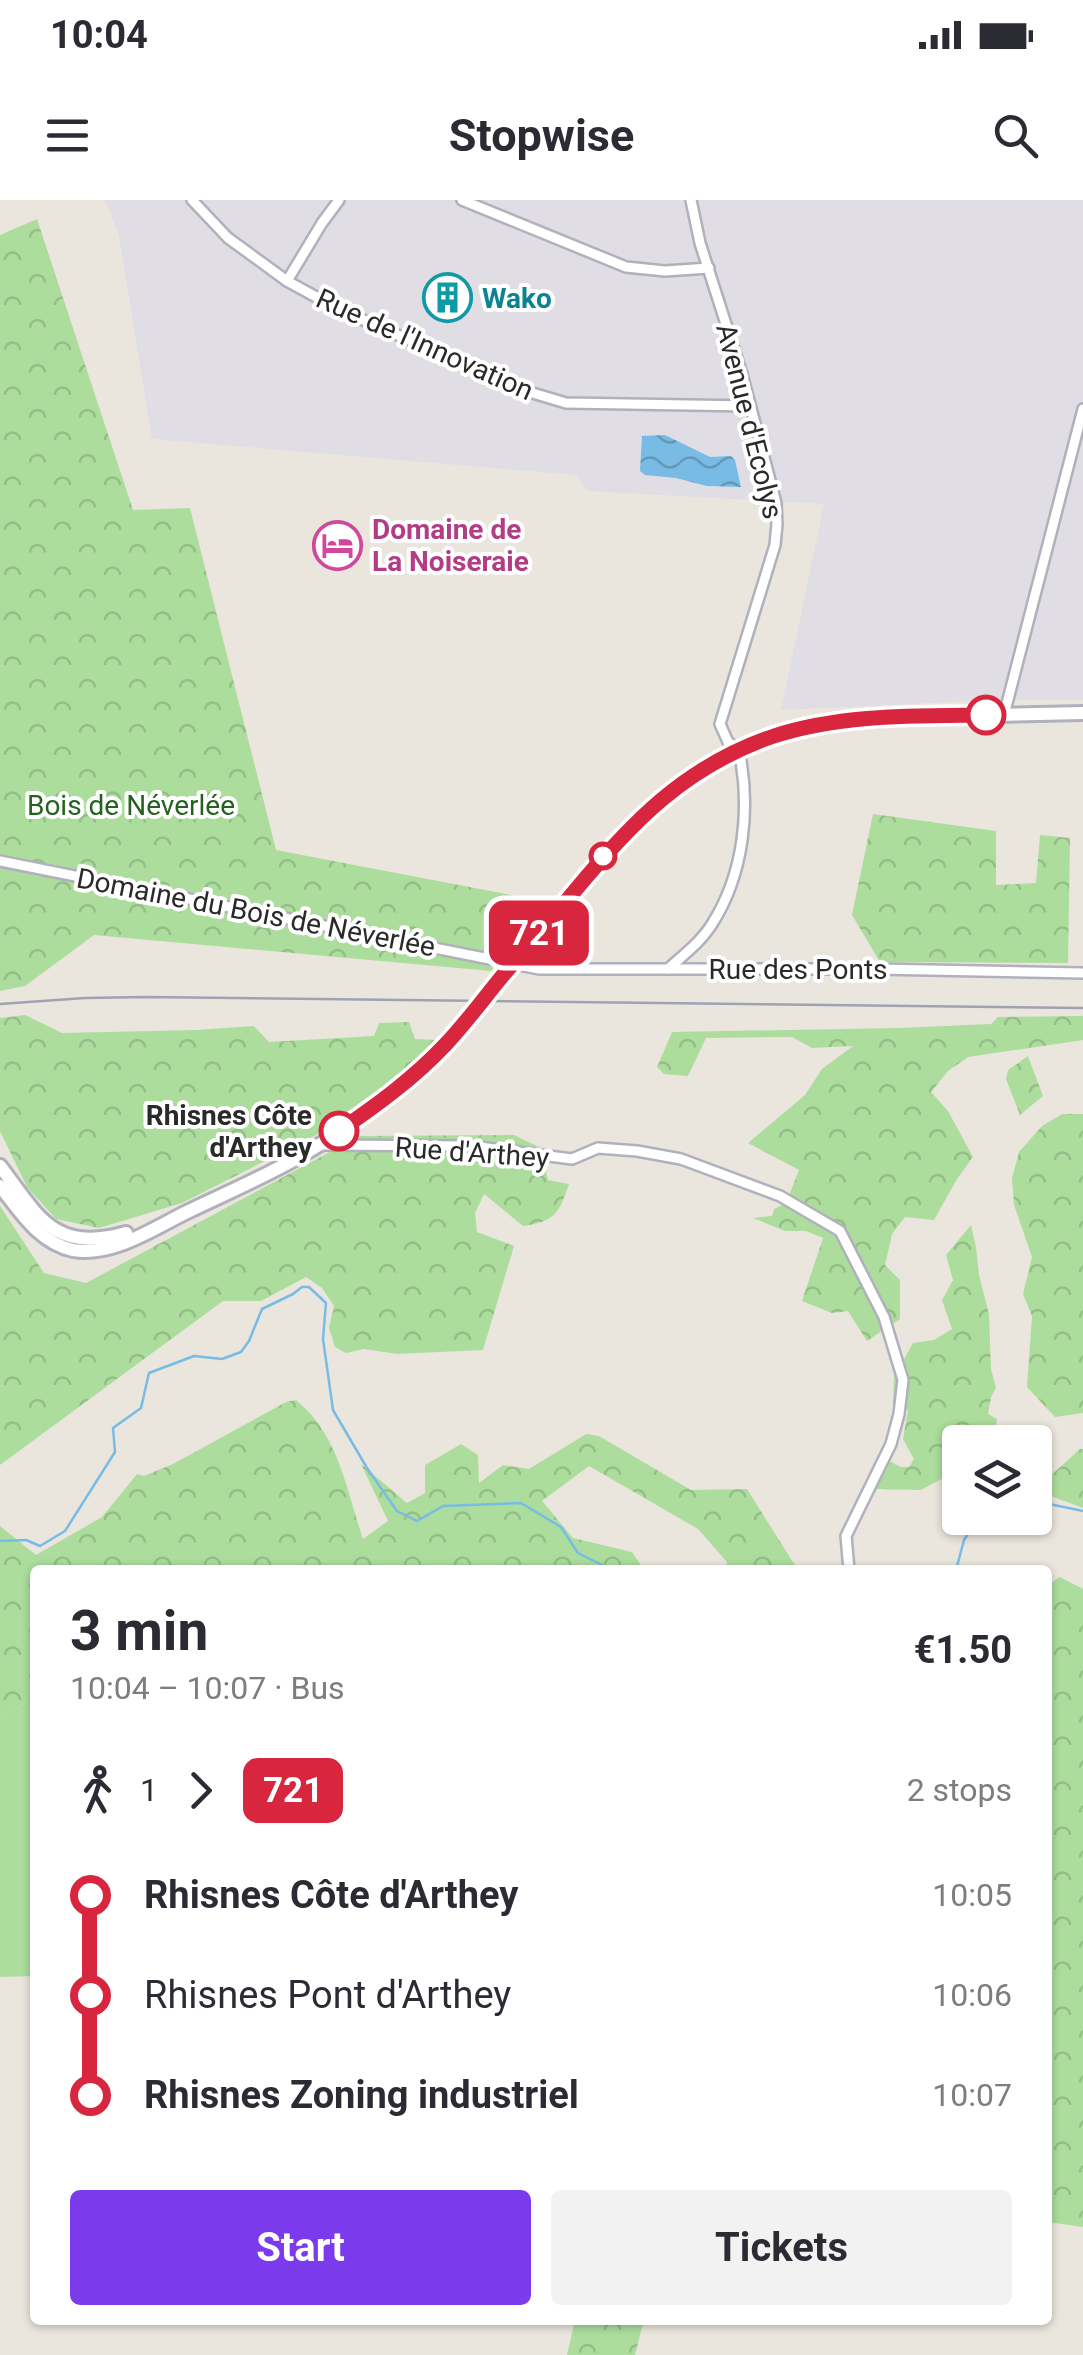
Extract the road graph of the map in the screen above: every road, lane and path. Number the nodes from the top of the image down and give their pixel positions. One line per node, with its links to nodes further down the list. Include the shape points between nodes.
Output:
1 (192, 200): 6 (street, Rue de l'Innovation, via 228,238)
2 (339, 200): 6 (street)
3 (462, 200): 5 (street, via 626,267)
4 (691, 200): 5 (street, Avenue d'Ecolys)
5 (710, 268): 7 (street, Avenue d'Ecolys)
6 (287, 281): 7 (street, Rue de l'Innovation, via 338,309 566,403)
7 (750, 406): 11 (street, Avenue d'Ecolys, via 777,524 720,724)
8 (1083, 409): 10 (street)
9 (1083, 713): 10 (main road)
10 (1004, 715): 11 (main road, via 843,721)
11 (739, 750): 13 (street, via 740,858 710,928); 14 (main road, via 643,814)
12 (0, 861): 14 (street, Domaine du Bois de Néverlée)
13 (668, 969): 14 (street, Rue des Ponts); 15 (street, Rue des Ponts)
14 (508, 970): 16 (main road, bridge, via 445,1045)
15 (1083, 974)
16 (320, 1145): 19 (main road); 20 (street, Rue d'Arthey, via 472,1146 572,1159 598,1148 637,1151 682,1159 780,1196 840,1231 884,1318 903,1380 891,1444 846,1536)
17 (0, 1166): 19 (main road, via 47,1225 77,1238 110,1238)
18 (0, 1186): 19 (main road, via 33,1227 72,1250 108,1248)
19 (199, 1206)
20 (849, 1565)

